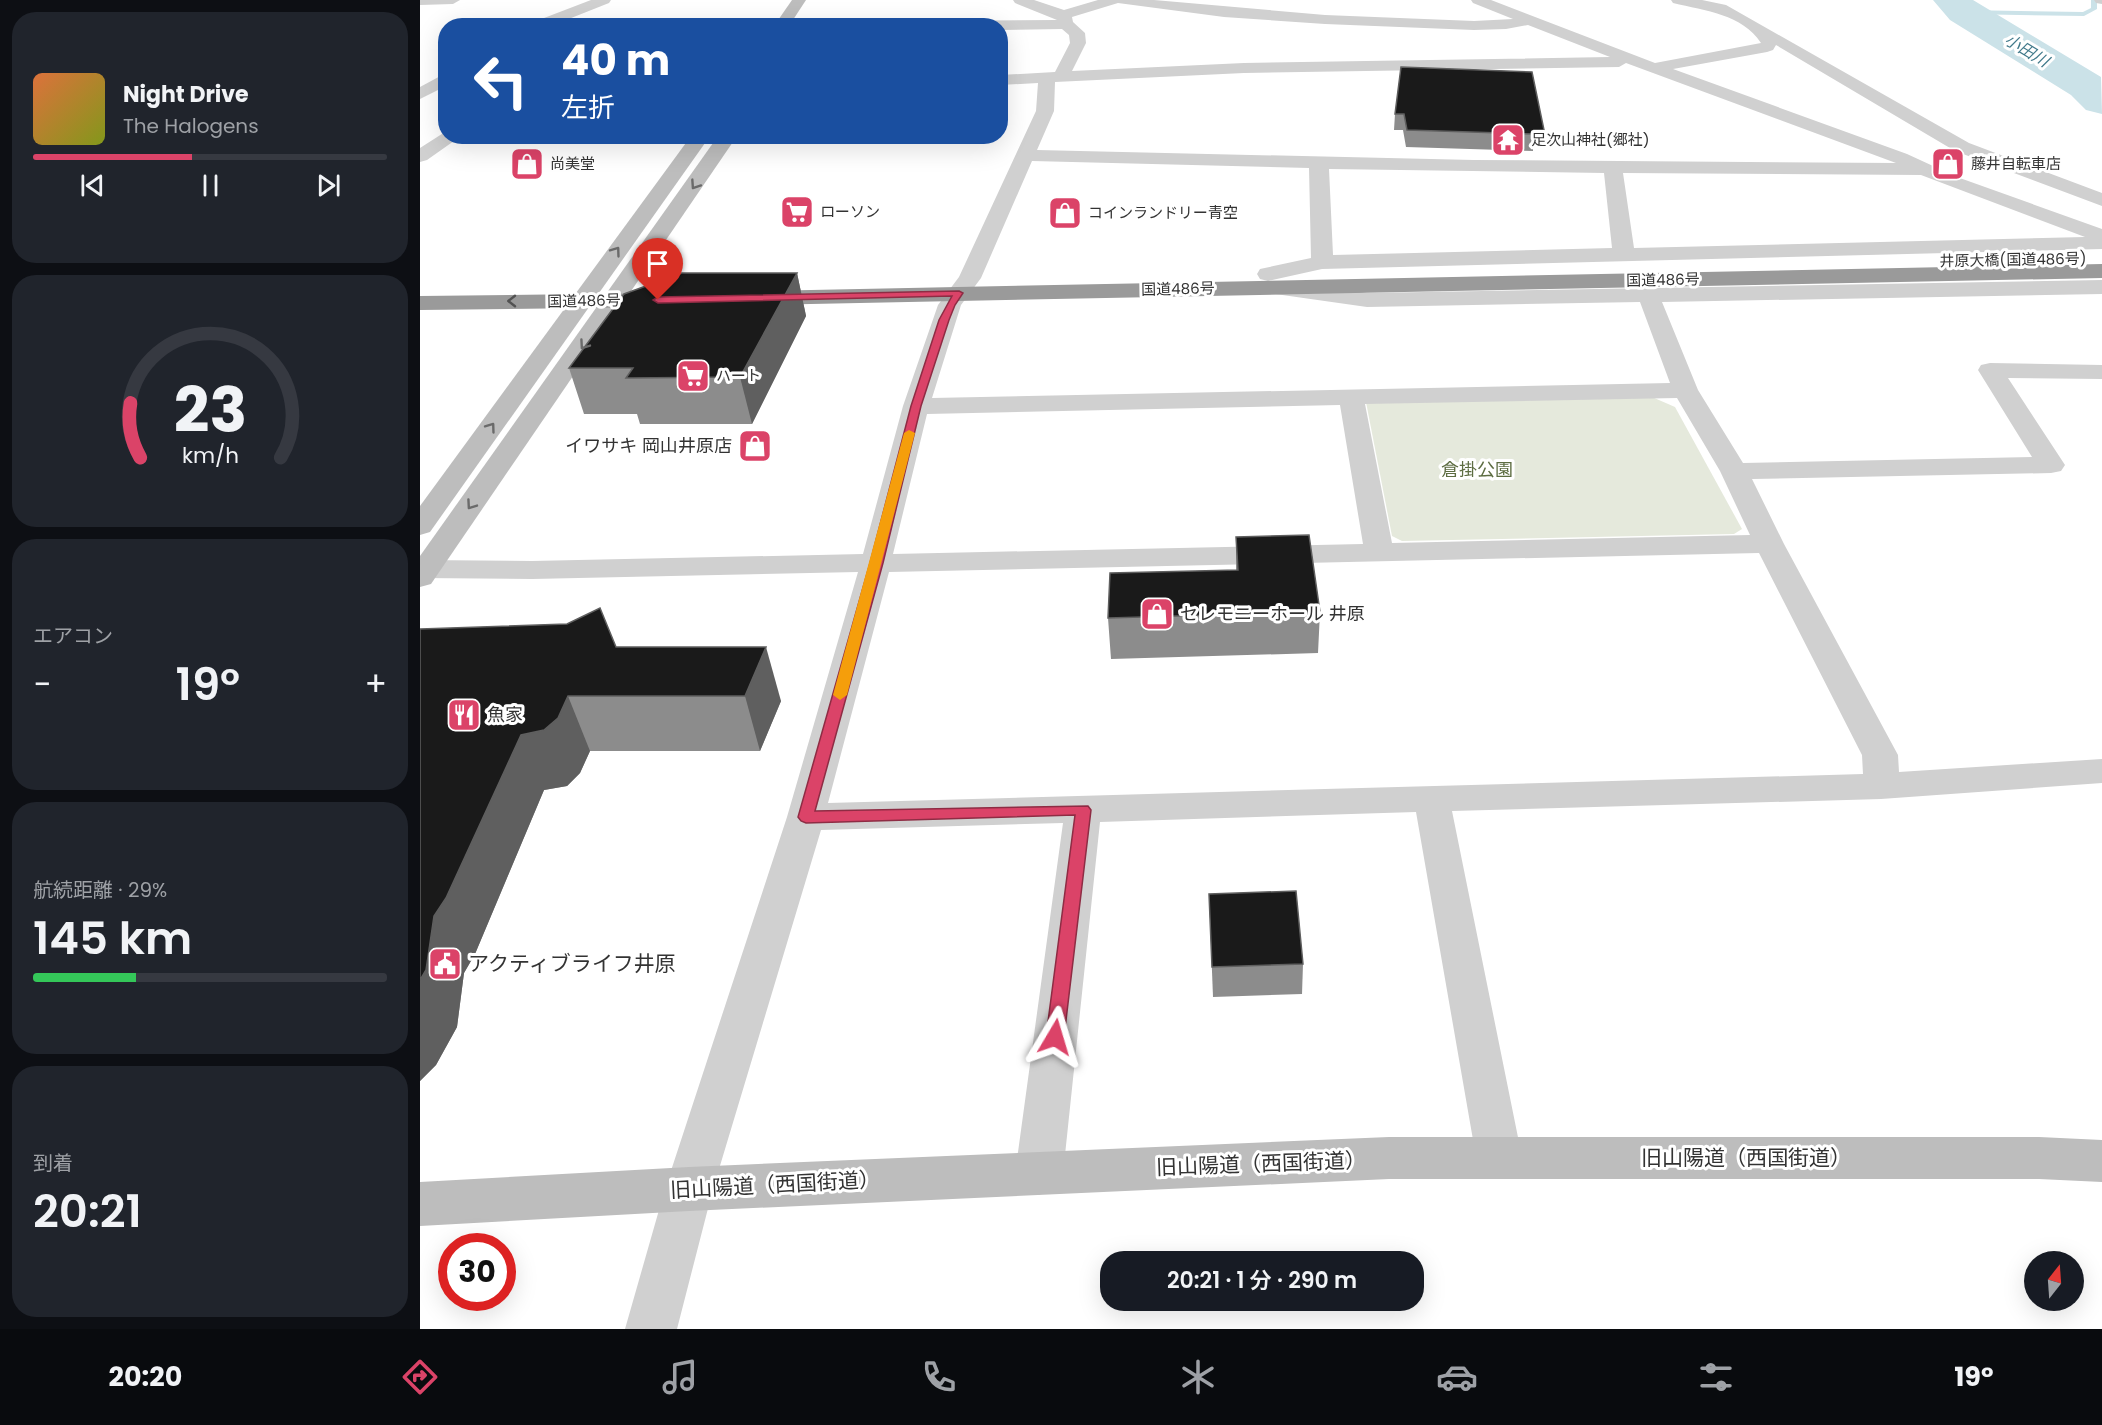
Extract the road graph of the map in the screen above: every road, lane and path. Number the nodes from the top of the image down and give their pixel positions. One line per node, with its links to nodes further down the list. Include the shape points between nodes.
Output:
1 (453, 0): 9 (street)
2 (604, 0): 11 (street)
3 (799, 0): 12 (street)
4 (1020, 0): 13 (street)
5 (1113, 0): 13 (street)
6 (1123, 0): 15 (street, via 1199,12 1321,21 1462,25)
7 (1478, 0): 15 (street)
8 (1678, 0): 10 (street)
9 (420, 1)
10 (1716, 4): 16 (street)
11 (557, 18)
12 (787, 18)
13 (1065, 20): 14 (street); 18 (street, via 1077,33 1078,43)
14 (1008, 22)
15 (1531, 22): 17 (street)
16 (1766, 33): 17 (street, via 1763,35 1767,47); 32 (street, via 1962,147)
17 (1647, 65): 18 (street, via 1244,68); 31 (street)
18 (1054, 76): 19 (street); 27 (street, via 1045,111)
19 (1008, 79)
20 (438, 83): 21 (street)
21 (420, 94)
22 (420, 100): 23 (street)
23 (438, 101)
24 (439, 144): 28 (street)
25 (695, 144): 46 (street, one-way to 25)
26 (723, 144): 47 (street, one-way to 47)
27 (1026, 155): 29 (street); 42 (street)
28 (420, 156)
29 (1319, 165): 30 (street); 37 (street)
30 (1613, 169): 31 (street); 35 (street)
31 (1922, 169): 33 (street)
32 (2102, 200)
33 (2102, 236)
34 (2102, 243): 35 (street)
35 (1624, 255): 37 (street)
36 (2102, 259): 38 (highway, 井原大橋(国道486号))
37 (1322, 262): 40 (street)
38 (1930, 268): 39 (highway, 井原大橋(国道486号)); 40 (highway, 国道486号)
39 (2102, 271)
40 (1270, 281): 42 (highway, 国道486号); 48 (street, via 1366,300)
41 (420, 286): 46 (highway, 国道486号)
42 (964, 286): 44 (highway, 国道486号); 53 (street, via 944,320)
43 (2102, 287): 48 (street)
44 (741, 290)
45 (683, 291): 47 (highway, 国道486号)
46 (586, 292): 47 (highway, 国道486号); 49 (highway, 国道486号, one-way to 49); 55 (street, one-way to 46)
47 (621, 292): 59 (street, one-way to 59)
48 (1648, 294): 51 (street)
49 (420, 303)
50 (2102, 372): 54 (street, via 1990,370 2051,465)
51 (1685, 390): 52 (street); 54 (street)
52 (1352, 396): 53 (street); 57 (street)
53 (916, 406): 58 (street)
54 (1734, 471): 56 (street)
55 (420, 526)
56 (1769, 544): 57 (street); 61 (street, via 1880,754)
57 (1379, 552): 58 (street)
58 (876, 563): 59 (street); 64 (street)
59 (422, 572)
60 (2102, 771): 61 (street)
61 (1881, 786): 62 (street)
62 (1432, 801): 63 (street); 65 (street)
63 (1083, 810): 64 (street); 67 (street)
64 (806, 817): 68 (street)
65 (1499, 1157): 66 (street, 旧山陽道（西国街道）); 67 (street, 旧山陽道（西国街道）, via 1389,1158)
66 (2102, 1161)
67 (1039, 1174): 68 (street, 旧山陽道（西国街道）)
68 (689, 1189): 69 (street, 旧山陽道（西国街道）); 70 (street)
69 (420, 1204)
70 (651, 1329)

